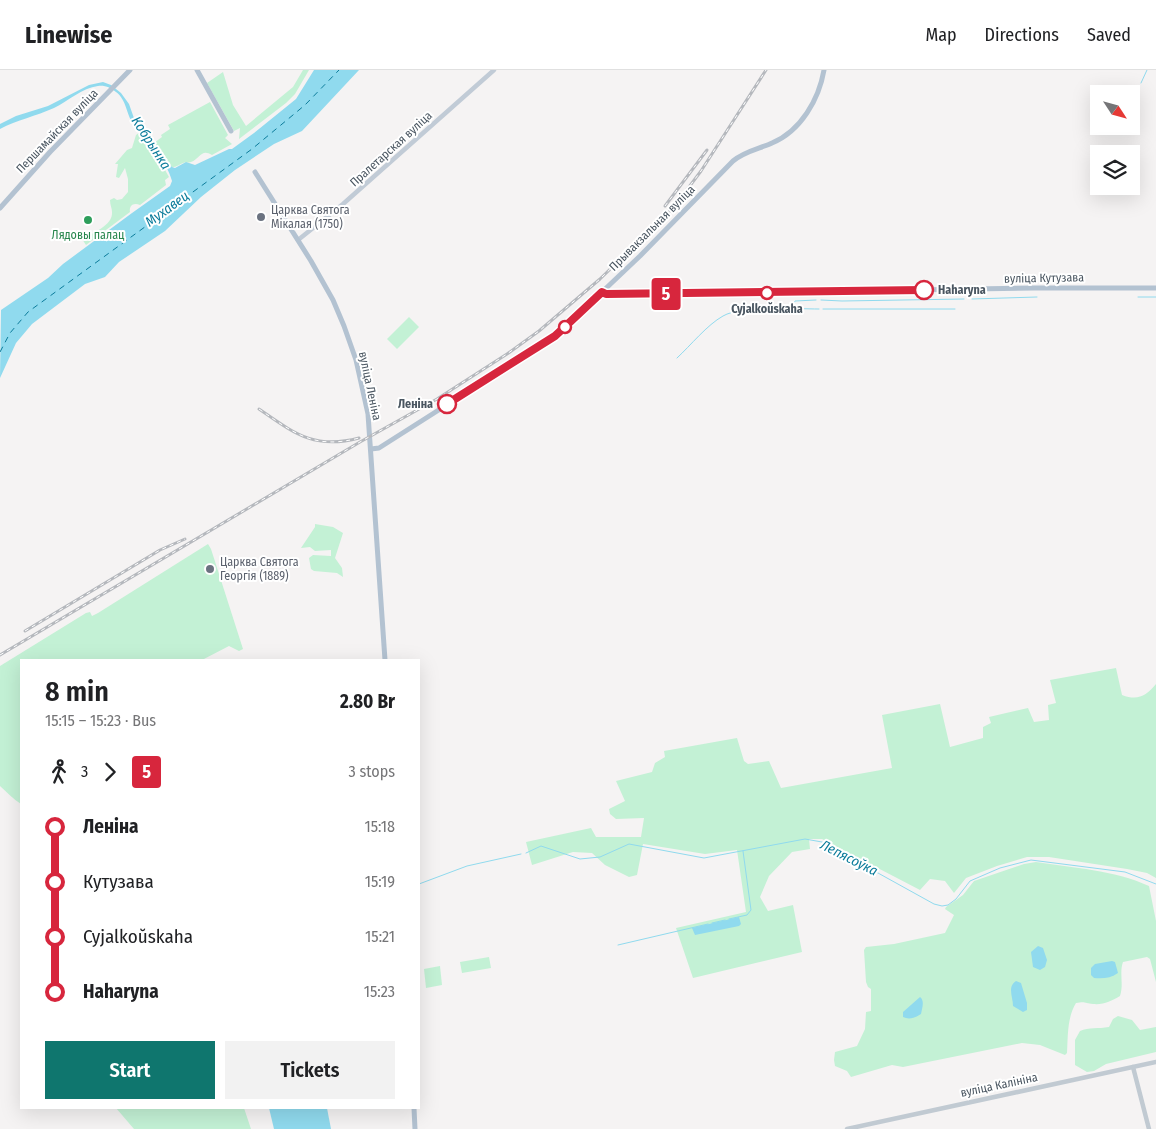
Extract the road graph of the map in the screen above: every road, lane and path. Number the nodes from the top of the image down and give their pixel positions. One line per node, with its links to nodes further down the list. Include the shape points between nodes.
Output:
1 (130, 70): 7 (main road, Першамайская вуліца)
2 (197, 70): 5 (main road)
3 (494, 70): 8 (main road, Пралетарская вуліца, via 344,204)
4 (824, 70): 10 (main road, Прывакзальная вуліца, via 816,100 788,133 734,161)
5 (231, 131)
6 (255, 172): 8 (main road, вуліца Леніна)
7 (0, 208)
8 (298, 240): 11 (main road, вуліца Леніна, via 332,300 348,337 368,414)
9 (1156, 288): 10 (main road, вуліца Кутузава)
10 (602, 292): 11 (main road, Прывакзальная вуліца, via 555,336 378,448)
11 (371, 449): 12 (main road, вуліца Леніна)
12 (385, 659)
13 (1156, 1062): 14 (street, вуліца Калініна)
14 (1133, 1067): 17 (street, вуліца Калініна); 18 (street)
15 (414, 1109): 16 (main road)
16 (416, 1129)
17 (847, 1129)
18 (1149, 1129)

